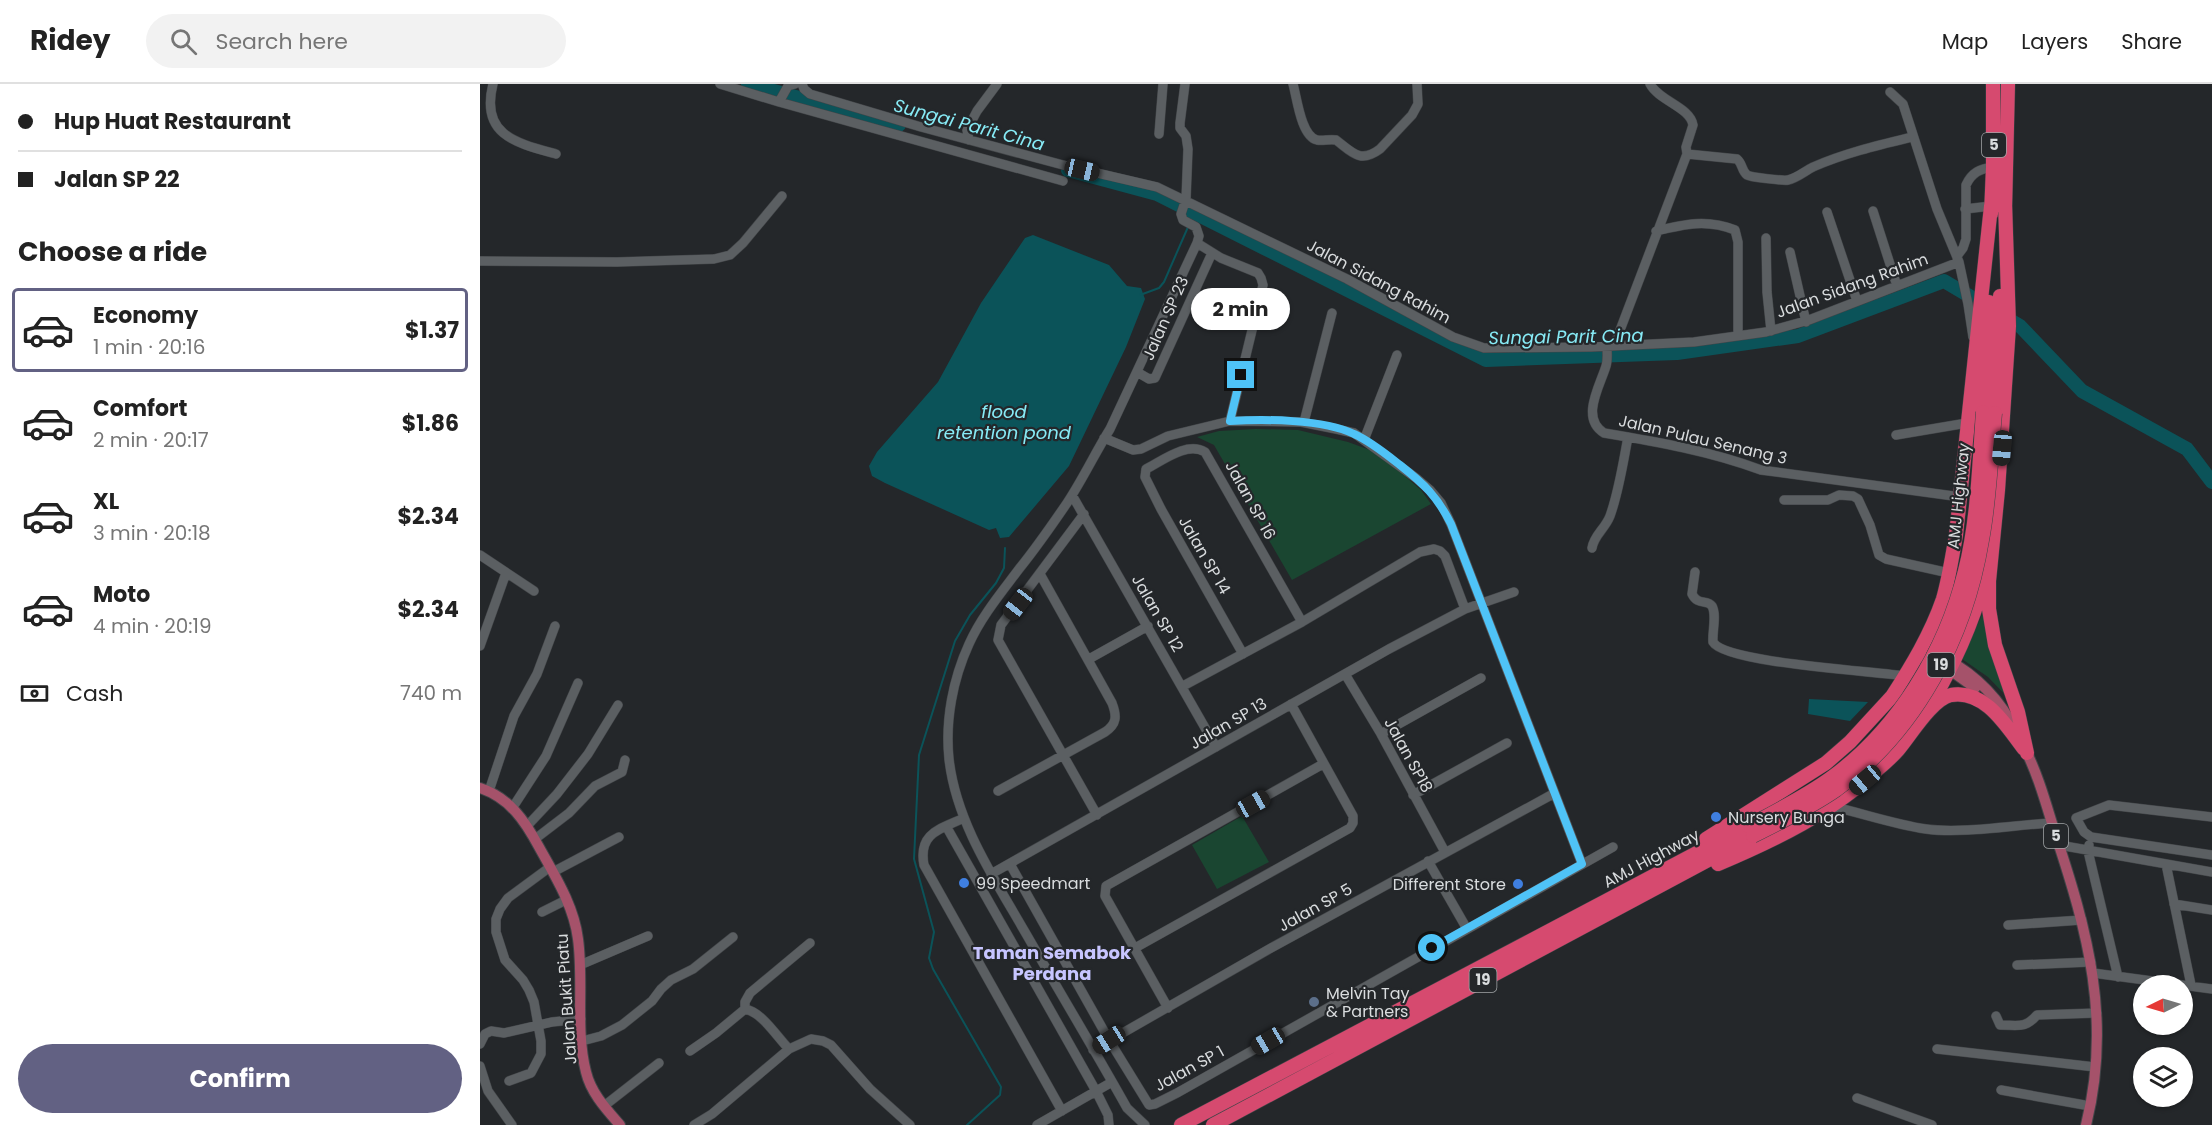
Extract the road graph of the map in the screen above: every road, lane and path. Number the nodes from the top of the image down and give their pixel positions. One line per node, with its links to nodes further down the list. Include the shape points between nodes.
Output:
1 (493, 84): 18 (street, via 491,117 503,135)
2 (720, 84): 14 (street)
3 (802, 84): 17 (street, Jalan Sidang Rahim, via 810,94)
4 (997, 84): 17 (street, via 967,129)
5 (1163, 84): 15 (street)
6 (1185, 84): 23 (street, via 1179,123 1188,149)
7 (1293, 84): 8 (street, via 1304,127 1311,137 1336,140 1349,152 1367,156 1380,149 1412,115 1418,104)
8 (1417, 84)
9 (1650, 84): 19 (street, via 1656,93 1692,119)
10 (1993, 84): 20 (highway, 5)
11 (2008, 84): 37 (highway, AMJ Highway / 5, via 2005,202)
12 (790, 85): 14 (street)
13 (1890, 92): 16 (street, via 1903,104)
14 (780, 101): 21 (street)
15 (1159, 134)
16 (1912, 137): 19 (street, via 1866,149 1782,180 1749,176 1737,159); 33 (street)
17 (969, 140): 23 (street, Jalan Sidang Rahim, via 1157,187)
18 (556, 154)
19 (1687, 154): 28 (street)
20 (1993, 167): 24 (highway, 5); 25 (street, via 1976,171 1970,177)
21 (1063, 181)
22 (782, 196): 34 (street, via 743,243 730,255 714,260)
23 (1184, 205): 30 (street, via 1181,218 1196,227); 42 (street, Jalan Sidang Rahim, via 1347,279 1467,343 1484,348)
24 (1991, 206): 25 (street); 37 (highway)
25 (1965, 209): 33 (street, via 1966,240)
26 (1873, 211): 35 (street)
27 (1827, 212): 36 (street)
28 (1656, 231): 41 (street, via 1698,222 1735,230); 42 (street)
29 (1766, 238): 40 (street)
30 (1197, 243): 32 (street); 44 (street)
31 (1790, 252): 39 (street)
32 (1212, 253): 44 (street, Jalan SP 23, via 1155,378); 45 (street, via 1258,273 1263,285)
33 (1958, 259): 35 (street, Jalan Sidang Rahim); 37 (street, via 1962,274)
34 (480, 261)
35 (1897, 286): 36 (street, Jalan Sidang Rahim)
36 (1857, 301): 39 (street, Jalan Sidang Rahim)
37 (1992, 310): 47 (highway, via 1975,351); 57 (highway, via 2000,473); 121 (highway, AMJ Highway / 19, bridge, via 1989,413 1966,571 1947,627 1920,681 1903,707 1859,756 1830,778 1750,831)
38 (1332, 313): 46 (street)
39 (1806, 322): 40 (street, Jalan Sidang Rahim)
40 (1771, 330): 41 (street, Jalan Sidang Rahim)
41 (1738, 336): 42 (street, Jalan Sidang Rahim)
42 (1609, 351): 49 (street, Jalan Pulau Senang 3, via 1593,419 1604,433)
43 (1397, 355): 51 (street)
44 (1137, 372): 50 (street)
45 (1230, 421): 46 (street); 50 (street, via 1168,436 1141,449 1118,446)
46 (1304, 422): 51 (street, via 1354,433)
47 (1967, 423): 48 (street); 54 (highway)
48 (1896, 435)
49 (1629, 437): 54 (street, Jalan Pulau Senang 3, via 1730,459 1761,470); 58 (street, via 1610,514)
50 (1104, 438): 53 (street)
51 (1364, 440): 67 (street, via 1416,477 1441,503)
52 (1146, 470): 69 (street, Jalan SP 16, via 1188,448 1205,452); 75 (street, Jalan SP 14, via 1145,477 1161,509)
53 (1072, 495): 56 (street, Jalan SP 12); 102 (street, via 982,620 962,660 950,707 948,741 952,776)
54 (1960, 497): 62 (highway)
55 (1784, 500): 62 (street, via 1853,496 1870,525 1879,555)
56 (1084, 514): 63 (street); 72 (street, Jalan SP 12)
57 (1992, 540): 70 (highway); 90 (highway, via 1990,626)
58 (1592, 548)
59 (480, 555): 61 (street)
60 (1695, 572): 79 (street, via 1692,594 1713,608 1713,642 1721,650 1766,660)
61 (506, 573): 64 (street); 73 (street)
62 (1949, 573): 66 (highway)
63 (1040, 574): 76 (street); 91 (street, via 1001,625 998,640)
64 (534, 591)
65 (1514, 592): 67 (street, Jalan SP 13)
66 (1942, 600): 70 (highway, via 1938,618 1942,631 1958,635); 74 (highway)
67 (1481, 603): 68 (street, Jalan SP 13); 96 (street)
68 (1465, 609): 69 (street, via 1445,556 1434,549 1420,552); 78 (street, Jalan SP 13)
69 (1302, 622): 75 (street)
70 (1971, 622): 77 (highway)
71 (555, 626): 94 (street)
72 (1148, 626): 76 (street); 82 (street, Jalan SP 12)
73 (480, 646)
74 (1920, 650): 77 (main road, 5); 79 (highway)
75 (1243, 654): 82 (street)
76 (1089, 659): 91 (street, via 1113,703 1116,720 1106,732)
77 (1952, 667): 86 (highway); 90 (main road, 5, via 1994,705)
78 (1345, 674): 84 (street, Jalan SP 13); 87 (street, Jalan SP18)
79 (1905, 676): 83 (highway)
80 (1481, 678): 87 (street)
81 (578, 684): 99 (street, via 546,756)
82 (1183, 686): 89 (street, Jalan SP 12)
83 (1891, 698): 86 (highway, via 1911,680 1926,682 1932,695); 121 (highway, via 1826,763)
84 (1291, 704): 89 (street, Jalan SP 13); 93 (street)
85 (618, 705): 104 (street, via 588,754)
86 (1922, 720): 90 (highway, via 1944,697 1959,694 1974,698 1994,710); 98 (highway, via 1883,765)
87 (1382, 734): 97 (street, Jalan SP18)
88 (1507, 743): 97 (street)
89 (1216, 747): 100 (street, Jalan SP 13)
90 (2027, 753): 103 (main road, 5)
91 (1063, 755): 95 (street); 100 (street)
92 (626, 760): 108 (street, via 622,772 595,786 569,813)
93 (1323, 764): 132 (street, via 1106,886 1105,896); 132 (street, via 1353,816 1350,828)
94 (484, 789): 99 (main road, Jalan Bukit Piatu)
95 (998, 791)
96 (1553, 794): 112 (street, Jalan SP 5); 116 (street)
97 (1413, 795): 112 (street, Jalan SP18)
98 (1830, 806): 103 (street, via 1927,829); 121 (highway, via 1751,850)
99 (513, 807): 104 (main road, Jalan Bukit Piatu)
100 (1098, 814): 115 (street, Jalan SP 13)
101 (2212, 817): 107 (street, via 2109,805 2076,818)
102 (964, 818): 105 (street); 120 (street)
103 (2052, 823): 109 (main road, 5)
104 (527, 826): 108 (main road, Jalan Bukit Piatu)
105 (946, 826): 161 (street); 166 (street, via 931,834 924,844 927,872)
106 (619, 837): 118 (street)
107 (2091, 837): 111 (street); 113 (street)
108 (535, 839): 118 (main road, Jalan Bukit Piatu)
109 (2059, 845): 111 (street); 126 (main road, 5)
110 (1613, 847): 116 (street, Jalan SP 1)
111 (2084, 850): 117 (street); 137 (street)
112 (1445, 852): 114 (street, Jalan SP 5)
113 (2212, 855)
114 (1428, 861): 128 (street); 141 (street, Jalan SP 5)
115 (1010, 864): 120 (street, Jalan SP 13); 147 (street)
116 (1582, 864): 128 (street, Jalan SP 1)
117 (2166, 864): 119 (street); 123 (street)
118 (552, 870): 122 (main road, Jalan Bukit Piatu); 146 (street, via 508,898 496,919 505,960 530,990)
119 (2212, 872)
120 (991, 874): 152 (street)
121 (1627, 896): 175 (highway, AMJ Highway / 19); 176 (highway, AMJ Highway / 19)
122 (566, 900): 125 (street); 133 (main road, Jalan Bukit Piatu, via 575,923)
123 (2174, 904): 124 (street); 136 (street)
124 (2212, 910)
125 (542, 912)
126 (2082, 920): 127 (street); 135 (main road, 5)
127 (2008, 925)
128 (1467, 928): 147 (street, Jalan SP 1, via 1155,1104 1144,1100)
129 (648, 936): 133 (street)
130 (733, 938): 148 (street, via 693,969 671,980 652,1002 622,1024)
131 (810, 943): 142 (street, via 750,993)
132 (1135, 948): 141 (street)
133 (580, 965): 145 (main road, Jalan Bukit Piatu)
134 (2017, 966): 135 (street)
135 (2092, 968): 137 (street); 143 (main road, 5)
136 (2189, 975)
137 (2113, 977): 138 (street)
138 (2133, 979)
139 (2193, 985): 140 (street)
140 (2212, 989)
141 (1168, 1008): 147 (street, Jalan SP 5)
142 (745, 1009): 150 (street, via 762,1020); 153 (street)
143 (2097, 1012): 144 (street, via 2037,1015 2026,1025 2000,1025); 156 (main road, 5)
144 (1996, 1016)
145 (581, 1019): 146 (street); 148 (main road, Jalan Bukit Piatu)
146 (539, 1026): 149 (street, via 504,1033 491,1031); 157 (street, via 541,1054 531,1073)
147 (1109, 1040): 152 (street, Jalan SP 5)
148 (582, 1041): 163 (main road, Jalan Bukit Piatu, via 586,1073)
149 (480, 1044)
150 (789, 1049): 169 (street); 170 (street, via 811,1039 831,1045 870,1089)
151 (1937, 1049): 156 (street)
152 (1093, 1050): 158 (street)
153 (690, 1051)
154 (659, 1063): 163 (street)
155 (480, 1066): 160 (street)
156 (2096, 1066): 164 (main road, 5)
157 (508, 1081)
158 (1112, 1082): 161 (street); 165 (street)
159 (2001, 1090): 164 (street)
160 (484, 1092): 167 (street)
161 (1096, 1092): 166 (street); 172 (street)
162 (1857, 1098): 177 (street)
163 (604, 1106): 168 (main road, Jalan Bukit Piatu)
164 (2090, 1106): 178 (main road, 5)
165 (1127, 1108): 173 (street); 174 (street)
166 (1062, 1111): 171 (street)
167 (512, 1125)
168 (620, 1125)
169 (694, 1125)
170 (910, 1125)
171 (1037, 1125)
172 (1109, 1125)
173 (1129, 1125)
174 (1145, 1125)
175 (1181, 1125)
176 (1213, 1125)
177 (1932, 1125)
178 (2086, 1125)

